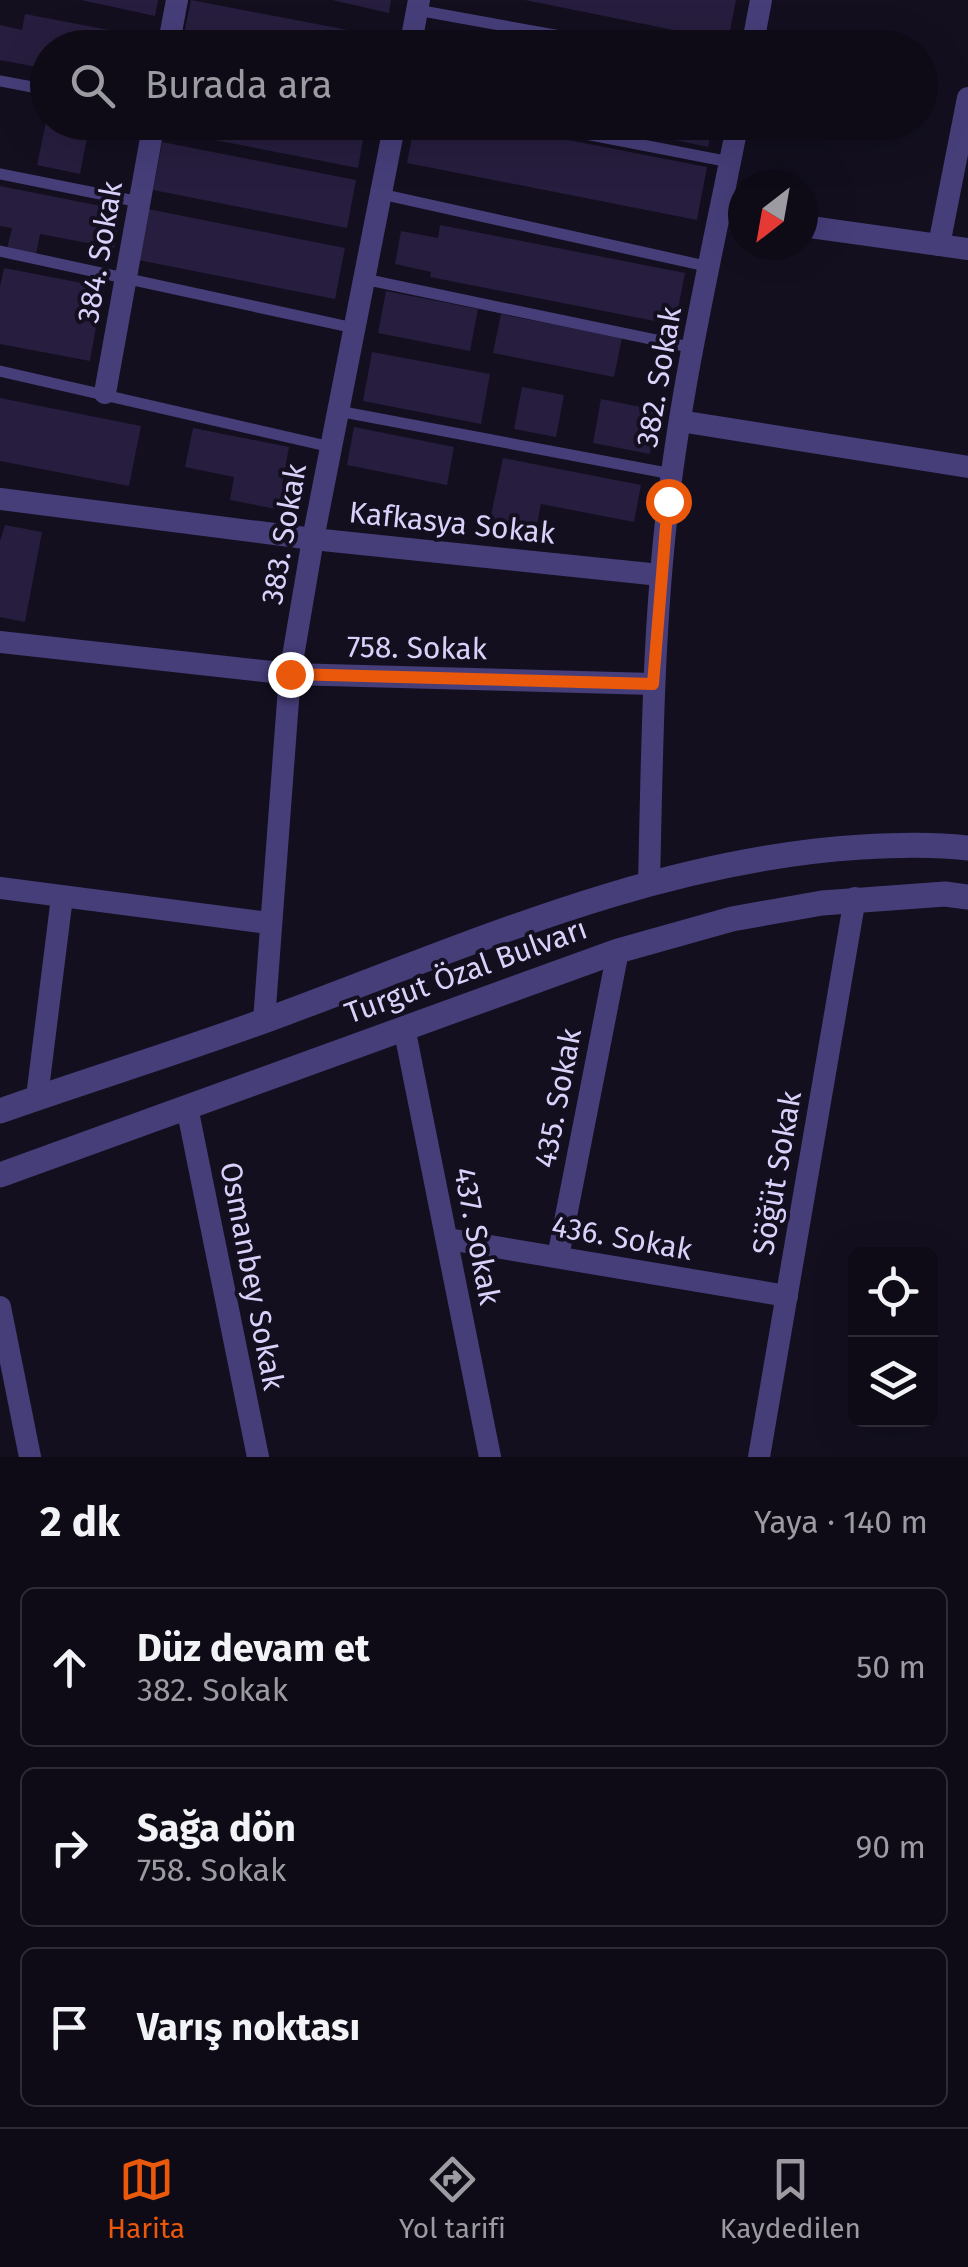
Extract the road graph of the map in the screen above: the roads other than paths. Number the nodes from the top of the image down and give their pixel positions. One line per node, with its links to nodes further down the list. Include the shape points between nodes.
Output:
1 (177, 0): 4 (street)
2 (761, 0): 7 (street)
3 (418, 5): 5 (street); 6 (lane)
4 (171, 30)
5 (413, 30)
6 (539, 30)
7 (755, 30)
8 (0, 82): 9 (lane)
9 (30, 87)
10 (968, 98): 22 (street)
11 (151, 140): 19 (street, 384. Sokak)
12 (392, 140): 18 (street, 383. Sokak)
13 (617, 140): 15 (lane)
14 (734, 140): 15 (street, 382. Sokak)
15 (730, 162): 16 (street, 382. Sokak)
16 (730, 170)
17 (0, 174): 19 (lane)
18 (381, 194): 25 (lane); 27 (street, 383. Sokak)
19 (140, 202): 26 (street, 384. Sokak)
20 (728, 222): 25 (street, 382. Sokak)
21 (818, 228): 22 (street)
22 (939, 245): 23 (street)
23 (968, 250)
24 (0, 252): 26 (lane)
25 (710, 266): 29 (street, 382. Sokak)
26 (126, 279): 28 (lane); 31 (street, 384. Sokak)
27 (364, 279): 28 (street, 383. Sokak); 29 (lane)
28 (354, 328): 32 (street, 383. Sokak)
29 (694, 348): 33 (street, 382. Sokak)
30 (0, 371): 31 (lane)
31 (105, 393): 34 (lane)
32 (338, 412): 34 (street, 383. Sokak); 36 (lane)
33 (680, 421): 35 (street); 36 (street, 382. Sokak)
34 (331, 446): 38 (street, 383. Sokak)
35 (968, 467)
36 (672, 474): 39 (street, 382. Sokak)
37 (0, 498): 38 (street, Kafkasya Sokak)
38 (313, 539): 39 (street, Kafkasya Sokak); 41 (street, 383. Sokak)
39 (660, 575): 42 (street, 382. Sokak)
40 (0, 642): 41 (street, 758. Sokak)
41 (290, 674): 42 (street, 758. Sokak); 49 (street, 383. Sokak)
42 (653, 684): 44 (street, 382. Sokak)
43 (968, 848): 44 (street, Turgut Özal Bulvarı, via 795,852)
44 (649, 884): 51 (street, Turgut Özal Bulvarı)
45 (0, 888): 46 (street)
46 (62, 897): 49 (street); 53 (street)
47 (968, 897): 48 (street, Turgut Özal Bulvarı)
48 (854, 898): 50 (street, Turgut Özal Bulvarı, via 732,919); 59 (street, Söğüt Sokak)
49 (269, 923): 51 (street, 383. Sokak)
50 (618, 951): 52 (street, Turgut Özal Bulvarı); 58 (street, 435. Sokak)
51 (264, 1021): 53 (street, Turgut Özal Bulvarı)
52 (404, 1028): 54 (street, Turgut Özal Bulvarı); 57 (street, 437. Sokak)
53 (38, 1098): 55 (street, Turgut Özal Bulvarı)
54 (187, 1107): 56 (street, Turgut Özal Bulvarı); 62 (street, Osmanbey Sokak)
55 (0, 1110)
56 (0, 1175)
57 (448, 1239): 58 (street, 436. Sokak); 63 (street, 437. Sokak)
58 (558, 1257): 59 (street, 436. Sokak)
59 (787, 1296): 64 (street, Söğüt Sokak)
60 (0, 1307): 61 (street)
61 (30, 1457)
62 (258, 1457)
63 (490, 1457)
64 (759, 1457)

